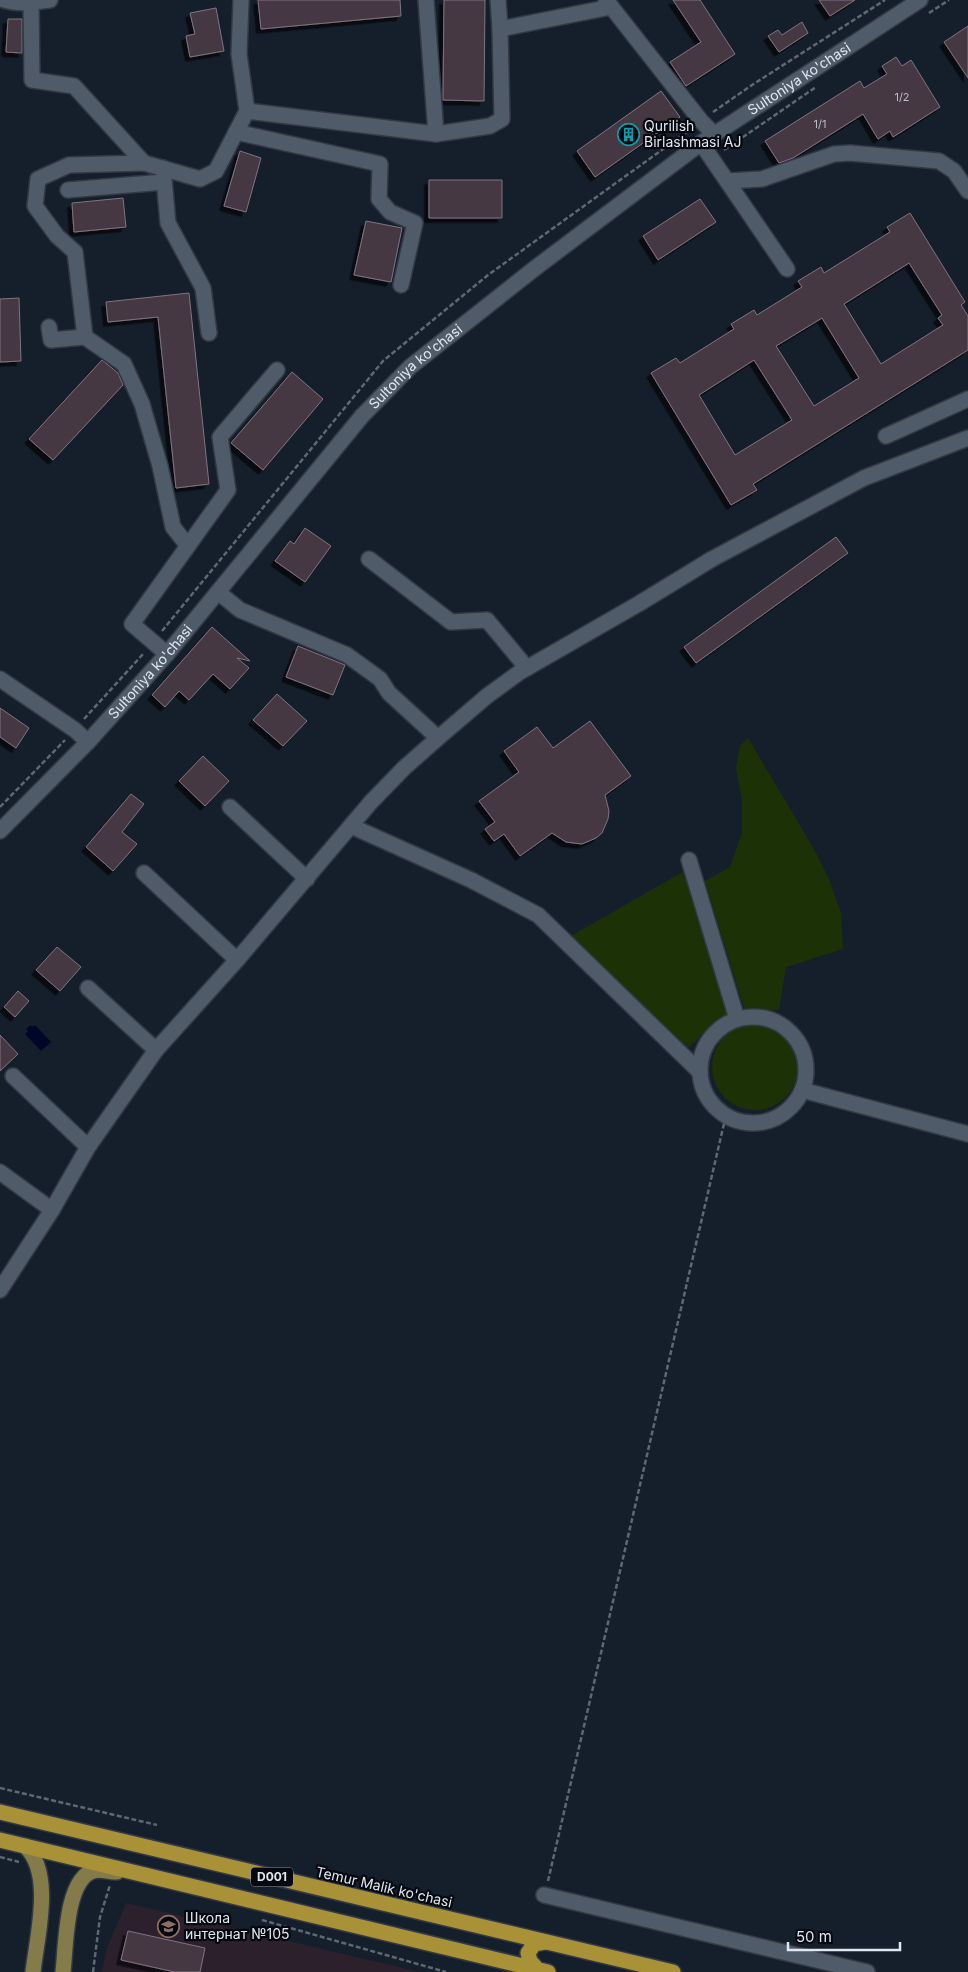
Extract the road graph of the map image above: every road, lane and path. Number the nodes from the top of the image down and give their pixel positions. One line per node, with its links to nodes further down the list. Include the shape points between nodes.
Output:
1 (4, 0): 8 (street)
2 (50, 0): 8 (street)
3 (241, 0): 13 (street, via 239,54)
4 (426, 0): 15 (street)
5 (498, 0): 11 (street)
6 (920, 0): 16 (street, Sultoniya ko'chasi)
7 (949, 0): 10 (path)
8 (31, 3): 18 (street, via 32,80 74,86)
9 (609, 3): 11 (street); 16 (street, via 702,121)
10 (924, 16)
11 (500, 29): 15 (street, via 502,119 490,126)
12 (817, 87): 17 (path)
13 (247, 111): 14 (street); 15 (street)
14 (236, 132): 19 (street, via 216,171 200,179); 24 (street, via 380,164 379,199 390,212 415,223)
15 (436, 134)
16 (708, 138): 17 (street); 34 (street, Sultoniya ko'chasi, via 410,367 362,416)
17 (712, 158): 20 (street)
18 (144, 163): 19 (street); 27 (street, via 69,165 38,179 35,206 57,236 75,252)
19 (163, 175): 21 (street); 26 (street, via 168,223 203,288)
20 (727, 181): 22 (street, via 762,179 834,154 850,153 939,161 954,171); 23 (street)
21 (68, 190)
22 (968, 191)
23 (787, 269)
24 (401, 285)
25 (49, 327): 27 (street, via 51,340)
26 (209, 333)
27 (85, 337): 32 (street, via 124,364 142,404 173,527)
28 (277, 370): 32 (street, via 220,437 228,490)
29 (968, 399): 30 (street)
30 (886, 436)
31 (968, 438): 36 (street, via 864,478 712,559)
32 (188, 546): 35 (street, via 132,624)
33 (369, 559): 36 (street, via 451,622 487,620)
34 (218, 592): 35 (street, Sultoniya ko'chasi); 38 (street, via 240,610 347,655 380,680 389,693)
35 (167, 654): 39 (street, Sultoniya ko'chasi)
36 (527, 668): 38 (street, via 487,696)
37 (0, 679): 39 (street)
38 (438, 738): 41 (street, via 404,768)
39 (88, 742): 42 (street, Sultoniya ko'chasi)
40 (230, 808): 45 (street)
41 (351, 826): 45 (street); 50 (street, via 538,915)
42 (0, 831)
43 (690, 860): 48 (street)
44 (144, 873): 46 (street)
45 (307, 879): 46 (street)
46 (237, 960): 49 (street)
47 (88, 988): 49 (street)
48 (737, 1019): 50 (street, via 720,1028 709,1040); 52 (street, via 769,1019 785,1027 797,1040 804,1055 806,1073)
49 (156, 1050): 55 (street)
50 (700, 1072): 53 (street, via 704,1089 713,1104)
51 (13, 1076): 55 (street)
52 (802, 1090): 53 (street, via 793,1105 778,1116 761,1122 743,1122); 54 (street)
53 (726, 1115): 68 (path)
54 (968, 1134)
55 (88, 1146): 57 (street)
56 (0, 1172): 57 (street)
57 (52, 1210): 58 (street)
58 (0, 1290)
59 (0, 1788): 61 (path)
60 (0, 1812): 70 (highway, Temur Malik ko'chasi / D001)
61 (157, 1825)
62 (0, 1840): 63 (highway, D001)
63 (25, 1846): 66 (highway, D001); 72 (main road, via 36,1861 41,1877 42,1898)
64 (0, 1857): 65 (path)
65 (24, 1863)
66 (144, 1874): 71 (highway, D001); 73 (main road, via 94,1871 81,1881 69,1914)
67 (111, 1881): 74 (path, via 100,1916)
68 (544, 1895): 77 (street)
69 (254, 1918): 75 (path)
70 (545, 1942): 71 (highway, via 534,1944 528,1953 530,1961); 76 (highway, Temur Malik ko'chasi / D001)
71 (543, 1971)
72 (33, 1972)
73 (63, 1972)
74 (93, 1972)
75 (446, 1972)
76 (673, 1972)
77 (867, 1972)

